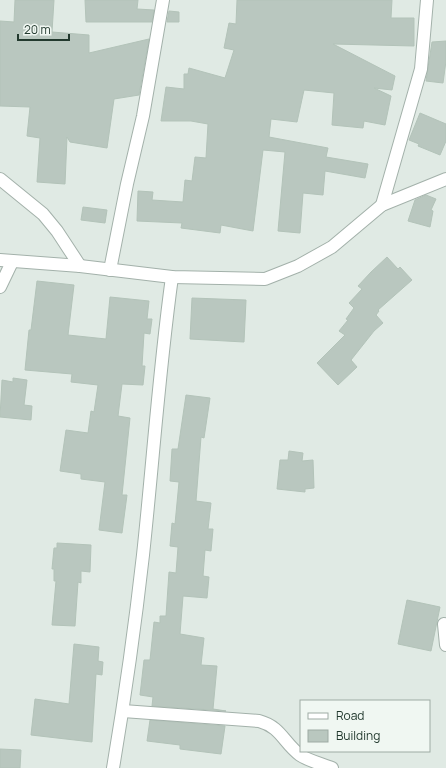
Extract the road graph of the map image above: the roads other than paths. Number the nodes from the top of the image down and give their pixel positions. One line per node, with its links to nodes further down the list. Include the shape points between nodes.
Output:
1 (163, 0): 9 (street, via 143,116 126,184)
2 (427, 0): 5 (street, via 421,69)
3 (0, 179): 8 (street, via 43,214)
4 (446, 180): 5 (street)
5 (382, 205): 10 (street, via 332,246 298,266 265,279)
6 (0, 260): 7 (street)
7 (12, 262): 8 (street); 11 (street)
8 (80, 266): 9 (street)
9 (110, 270): 10 (street)
10 (172, 277): 14 (street, via 143,555)
11 (0, 286)
12 (444, 624): 13 (street)
13 (446, 645)
14 (122, 711): 15 (street); 16 (street, via 259,721 273,726 301,756)
15 (113, 768)
16 (332, 768)

